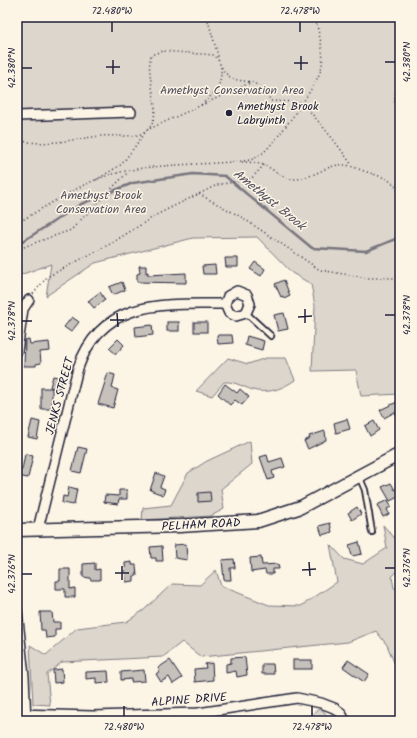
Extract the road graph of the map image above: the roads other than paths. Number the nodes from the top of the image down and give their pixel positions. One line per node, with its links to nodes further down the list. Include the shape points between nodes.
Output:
1 (131, 112): 2 (street)
2 (17, 116)
3 (29, 300): 7 (street, via 23,309)
4 (225, 304): 5 (street, via 231,314 239,316); 5 (street, via 231,293 242,292 247,295 250,302); 10 (street, JENKS STREET, via 170,304 143,307 116,318 97,334 78,368)
5 (246, 313): 6 (lane)
6 (271, 336)
7 (17, 351)
8 (400, 454): 9 (main road, PELHAM ROAD)
9 (359, 476): 10 (main road, PELHAM ROAD, via 297,509 251,522); 12 (lane, via 365,490)
10 (38, 529): 11 (main road, PELHAM ROAD)
11 (17, 530)
12 (372, 532)
13 (17, 611): 14 (street, via 24,676)
14 (23, 717): 15 (street, ALPINE DRIVE, via 198,713 297,698 334,708 341,713)
15 (345, 721)

